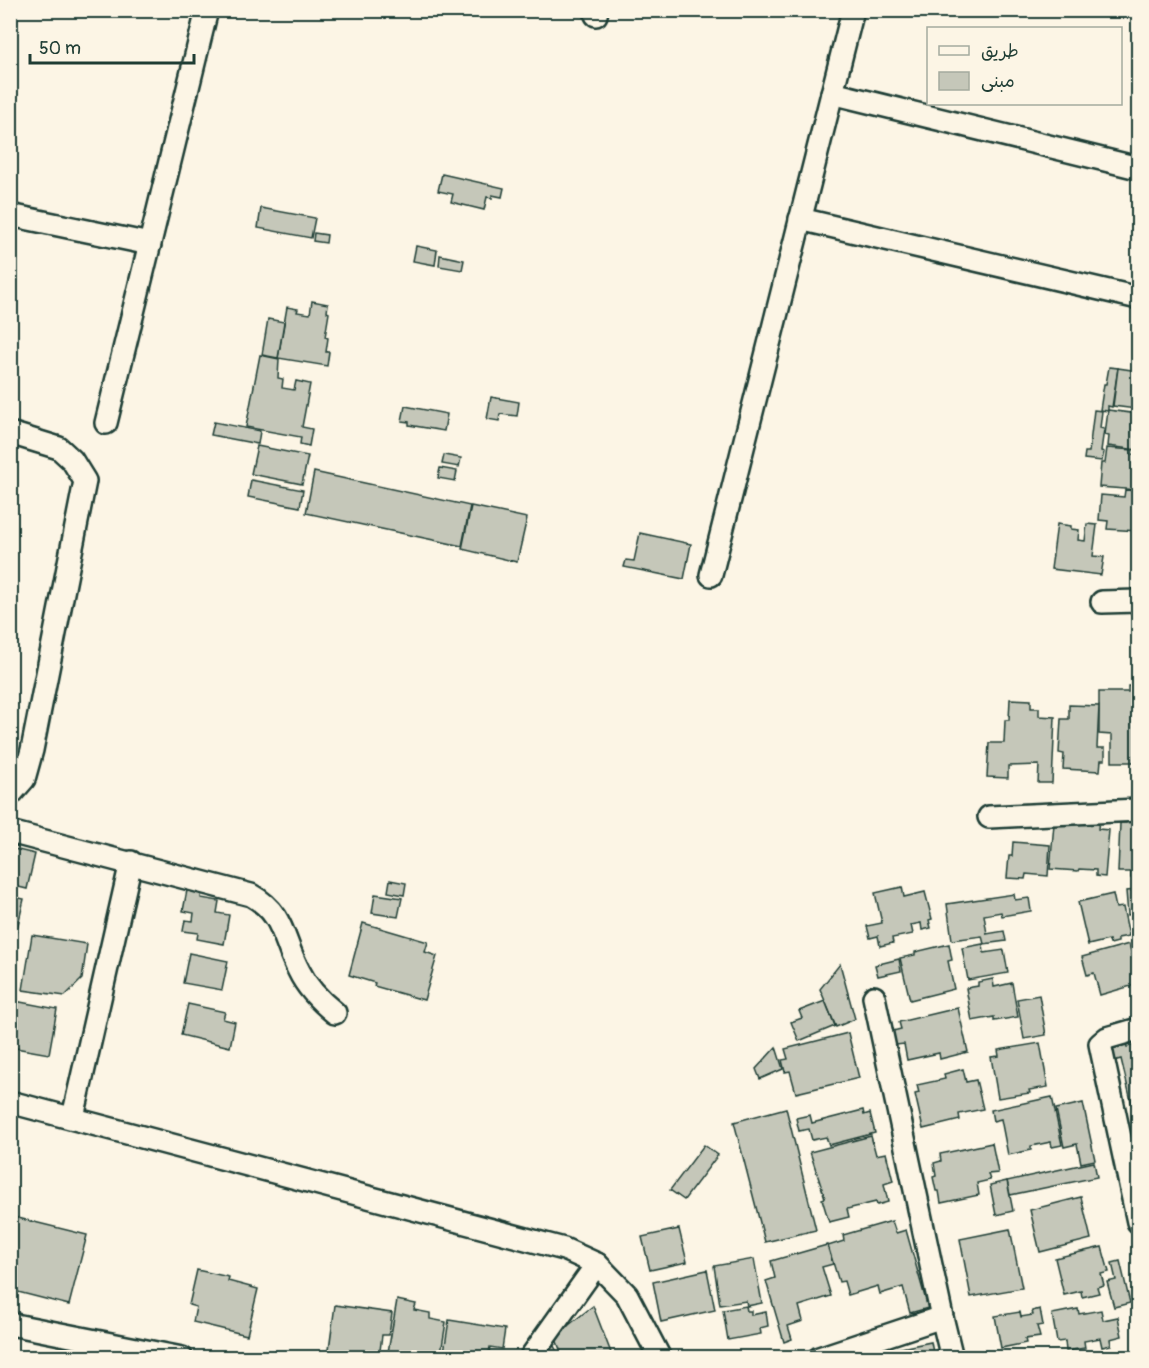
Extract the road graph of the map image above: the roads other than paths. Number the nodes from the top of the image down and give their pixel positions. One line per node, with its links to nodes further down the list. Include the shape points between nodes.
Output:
1 (207, 10): 7 (street)
2 (853, 10): 3 (street)
3 (832, 93): 4 (street); 6 (street)
4 (1138, 168)
5 (10, 215): 7 (street)
6 (800, 219): 8 (street); 11 (street)
7 (150, 244): 9 (street)
8 (1134, 297)
9 (106, 423)
10 (10, 433): 14 (street, via 59,448 85,481 32,750 24,779)
11 (711, 575)
12 (1138, 601): 13 (street)
13 (1102, 602)
14 (10, 795)
15 (1138, 810): 16 (street)
16 (989, 817)
17 (10, 832): 18 (street)
18 (131, 862): 20 (street, via 250,895 265,903 276,915 299,973 318,1000); 23 (street)
19 (874, 998): 26 (street)
20 (335, 1013)
21 (1138, 1029): 24 (street, via 1107,1038 1100,1044)
22 (10, 1102): 23 (street)
23 (73, 1117): 25 (street, via 564,1248)
24 (1138, 1213)
25 (597, 1264): 29 (street); 30 (street, via 627,1295)
26 (942, 1317): 31 (street); 32 (street)
27 (10, 1324): 28 (street)
28 (182, 1358)
29 (530, 1358)
30 (660, 1358)
31 (819, 1358)
32 (952, 1358)

